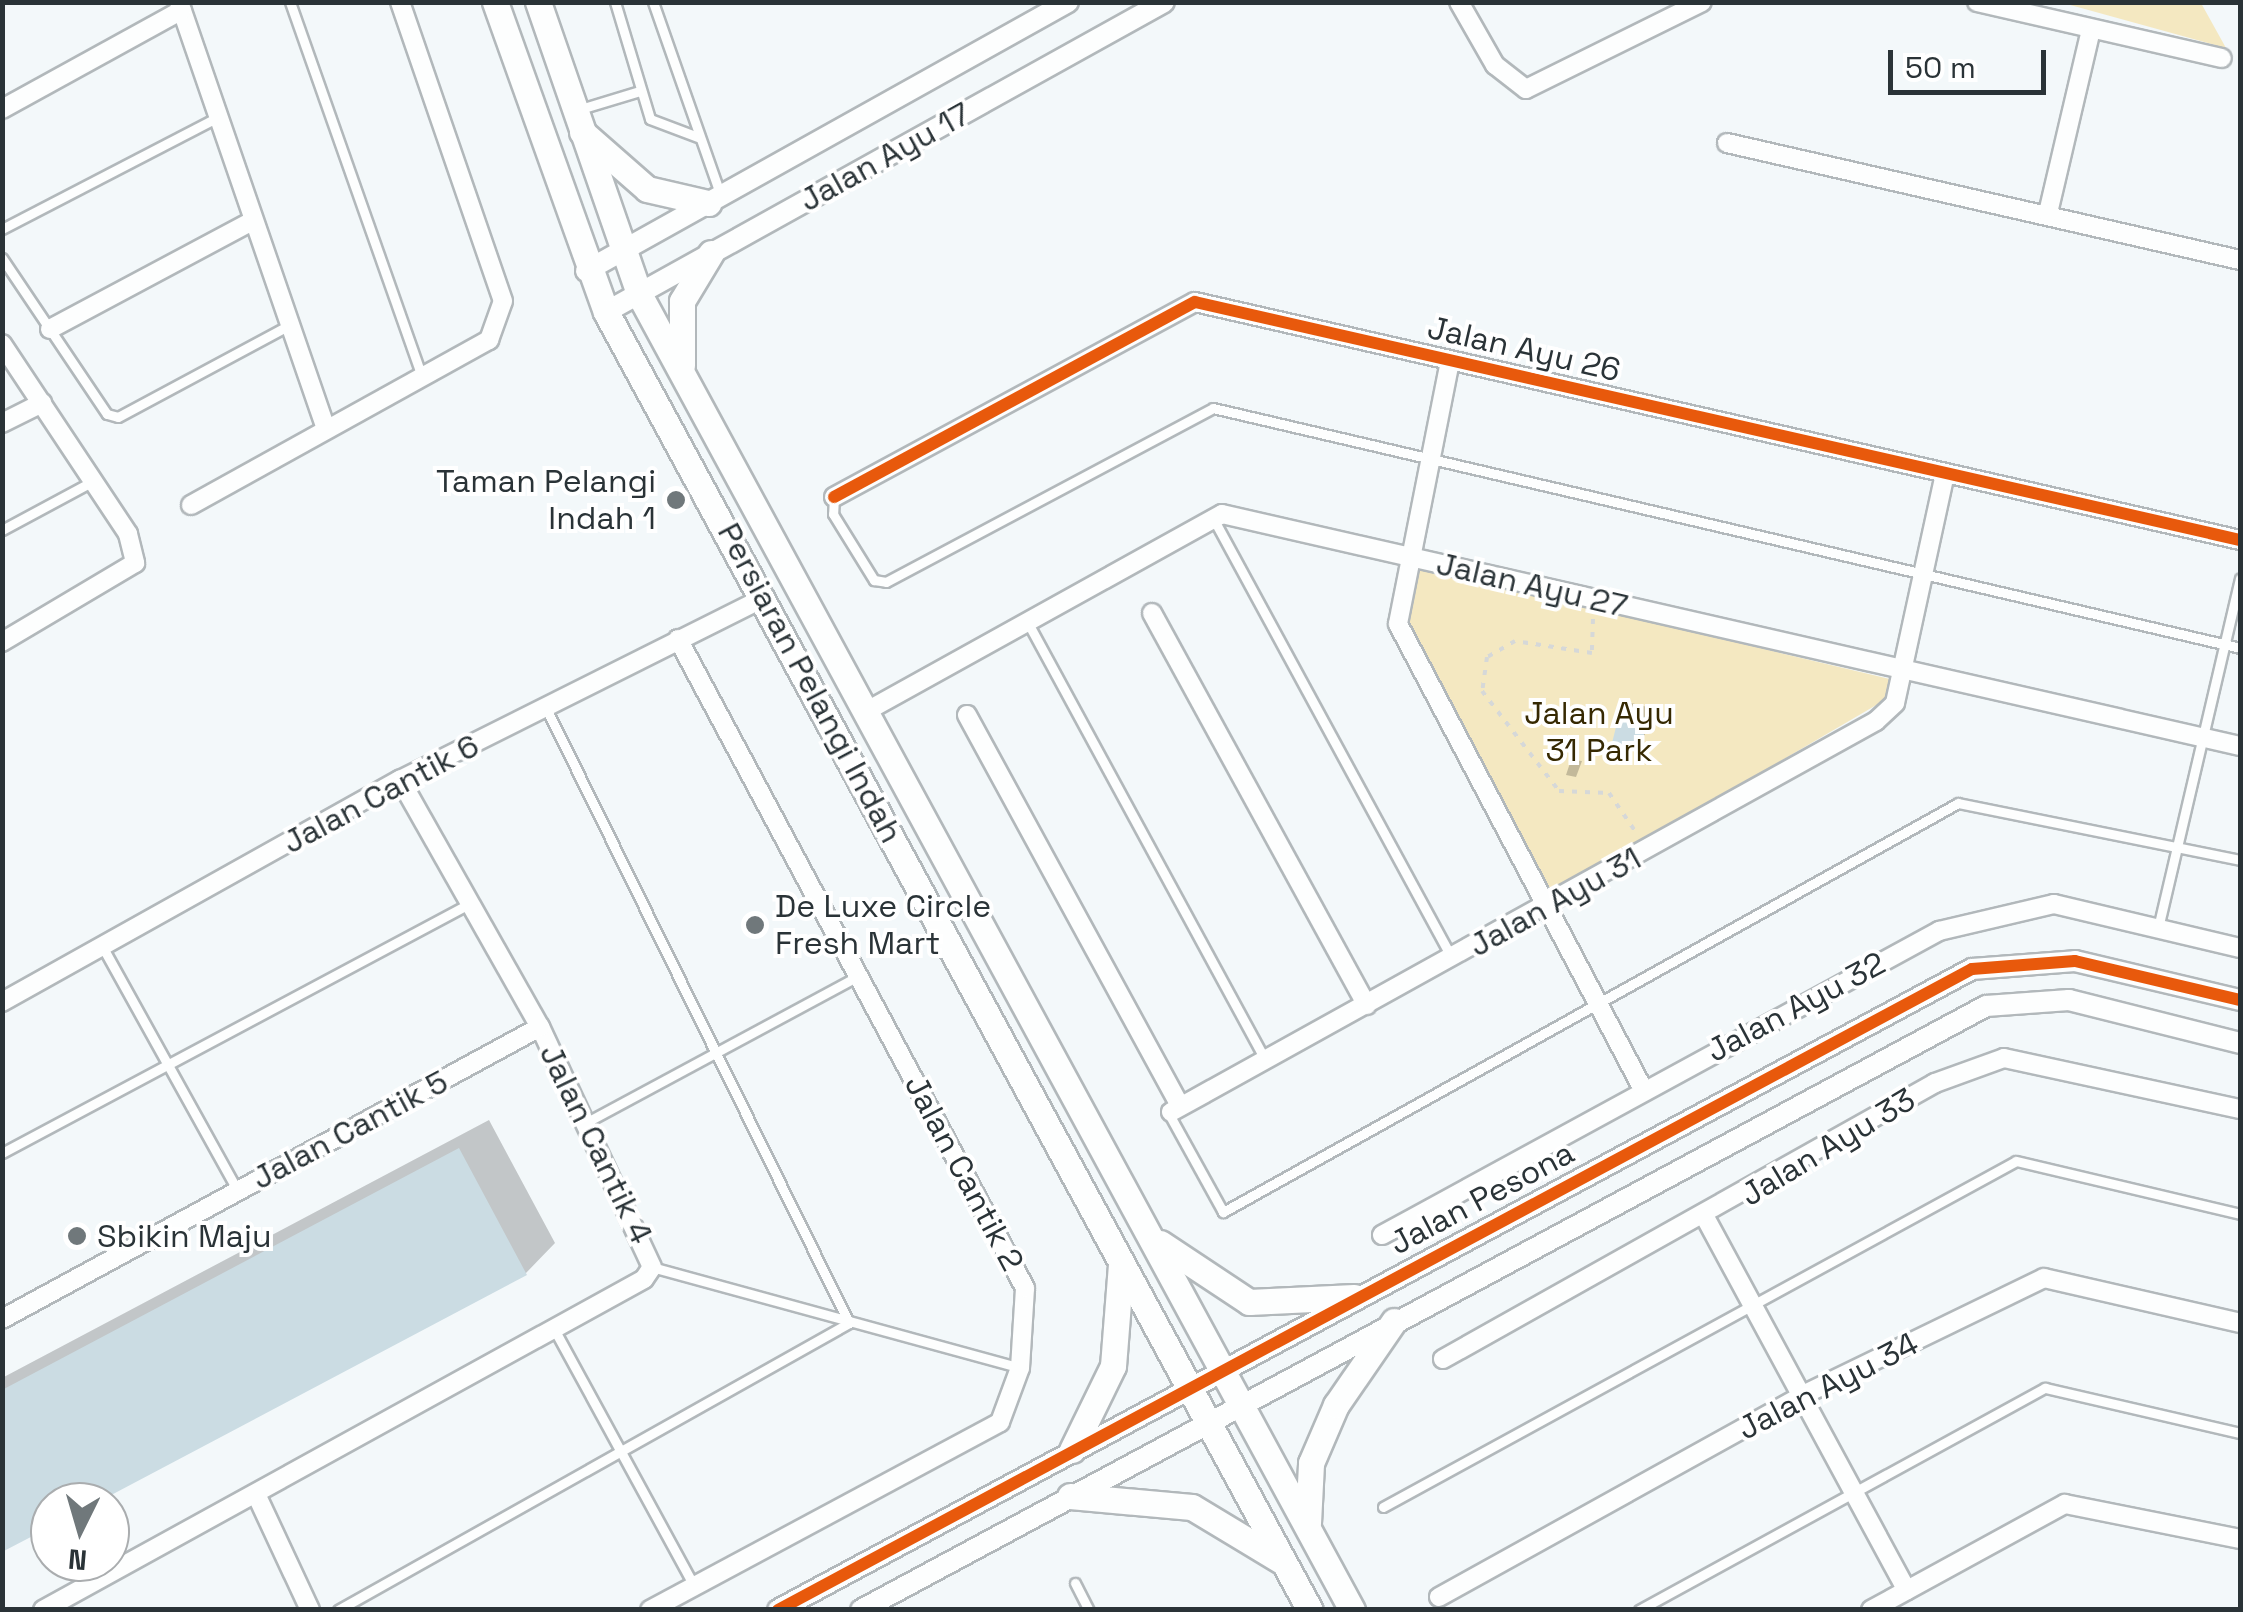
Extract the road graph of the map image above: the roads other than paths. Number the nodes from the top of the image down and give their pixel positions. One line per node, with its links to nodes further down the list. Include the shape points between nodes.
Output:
1 (290, 2): 37 (lane)
2 (400, 2): 37 (street, via 503,301 488,340)
3 (495, 2): 29 (main road, Persiaran Pelangi Indah)
4 (538, 2): 18 (main road, Persiaran Pelangi Indah)
5 (615, 2): 15 (lane)
6 (653, 2): 19 (lane)
7 (1068, 2): 21 (street, Jalan Ayu 17)
8 (1164, 2): 26 (street, Jalan Ayu 17)
9 (1702, 2): 11 (street, via 1526,89 1508,82)
10 (1977, 2): 13 (street)
11 (1464, 4)
12 (181, 6): 16 (street); 17 (street)
13 (2091, 29): 14 (street); 22 (street)
14 (2222, 58)
15 (640, 91): 18 (lane); 19 (lane, via 658,126)
16 (2, 109)
17 (216, 118): 23 (street); 24 (lane)
18 (578, 121): 21 (main road, via 647,189); 25 (main road, Persiaran Pelangi Indah)
19 (698, 138): 21 (lane)
20 (1727, 143): 22 (street)
21 (715, 199): 25 (street, Jalan Ayu 17)
22 (2048, 213): 28 (street)
23 (250, 222): 32 (street); 33 (street)
24 (2, 229)
25 (620, 252): 29 (street, Jalan Ayu 17); 30 (main road, Persiaran Pelangi Indah)
26 (712, 253): 30 (street, Jalan Ayu 17); 36 (main road, via 682,301)
27 (2, 258): 33 (lane)
28 (2240, 260)
29 (586, 271): 31 (main road, Persiaran Pelangi Indah)
30 (639, 294): 31 (street, Jalan Ayu 17); 36 (main road, Persiaran Pelangi Indah)
31 (606, 312): 53 (main road, Persiaran Pelangi Indah)
32 (288, 326): 33 (lane, via 118,417 107,414); 40 (street)
33 (50, 329)
34 (2, 344): 38 (street)
35 (1450, 360): 41 (street, Jalan Ayu 26); 42 (street, Jalan Ayu 26); 44 (street, Jalan Ayu 26, via 1194,302)
36 (682, 369): 50 (main road, Persiaran Pelangi Indah)
37 (421, 374): 40 (street)
38 (42, 404): 39 (street); 43 (street)
39 (2, 424)
40 (326, 428): 45 (street)
41 (1430, 458): 44 (lane, via 1213,408 886,582 874,580 833,514); 49 (street, Jalan Ayu 26); 51 (lane)
42 (1945, 473): 48 (street, Jalan Ayu 26); 51 (street, Jalan Ayu 31)
43 (93, 481): 47 (lane); 57 (street, via 128,534 135,563)
44 (834, 497)
45 (191, 505)
46 (1213, 518): 49 (street, Jalan Ayu 27, via 1244,515); 55 (street); 74 (lane)
47 (2, 530)
48 (2240, 540)
49 (1409, 556): 60 (street, Jalan Ayu 27); 70 (street, Jalan Ayu 26, via 1398,624)
50 (786, 557): 53 (main road, via 780,588); 62 (main road, Persiaran Pelangi Indah)
51 (1924, 572): 58 (lane); 60 (street, Jalan Ayu 31)
52 (2240, 579): 58 (lane)
53 (765, 597): 56 (street, Jalan Cantik 6); 95 (main road, Persiaran Pelangi Indah)
54 (1152, 613): 79 (street)
55 (1026, 620): 62 (street); 83 (lane)
56 (678, 640): 61 (street, Jalan Cantik 6); 75 (street, Jalan Cantik 2)
57 (2, 642)
58 (2225, 644): 59 (lane); 64 (lane)
59 (2240, 648)
60 (1902, 672): 64 (street, Jalan Ayu 27); 70 (street, Jalan Ayu 31, via 1895,703 1876,721)
61 (546, 708): 66 (street, Jalan Cantik 6); 82 (lane)
62 (865, 712): 94 (main road, Persiaran Pelangi Indah)
63 (967, 715): 86 (street)
64 (2204, 737): 65 (street, Jalan Ayu 27); 67 (lane)
65 (2240, 746)
66 (400, 780): 69 (street, Jalan Cantik 4); 72 (street, Jalan Cantik 6)
67 (2178, 845): 68 (lane); 71 (lane); 78 (lane, via 1958,803)
68 (2240, 860)
69 (469, 904): 80 (street, Jalan Cantik 4); 84 (lane)
70 (1549, 906): 74 (street, Jalan Ayu 31); 78 (street, Jalan Ayu 26)
71 (2158, 928): 73 (street, Jalan Ayu 32); 85 (street, Jalan Ayu 32, via 2054,904 1939,930)
72 (102, 946): 77 (street, Jalan Cantik 6); 84 (lane)
73 (2240, 948)
74 (1452, 959): 79 (street, Jalan Ayu 31)
75 (858, 976): 82 (lane); 105 (street, Jalan Cantik 2, via 1025,1288)
76 (2240, 1000): 97 (street, Jalan Pesona, via 2074,961 1972,968)
77 (2, 1002)
78 (1602, 1003): 85 (street, Jalan Ayu 26); 86 (lane, via 1223,1212)
79 (1367, 1005): 83 (street, Jalan Ayu 31)
80 (540, 1027): 88 (street, Jalan Cantik 4); 90 (street, Jalan Cantik 5)
81 (2240, 1043): 100 (street, Jalan Pesona, via 2069,1000 1986,1006)
82 (718, 1052): 88 (lane); 101 (lane)
83 (1265, 1060): 86 (street, Jalan Ayu 31)
84 (168, 1065): 89 (lane); 90 (lane)
85 (1643, 1089): 93 (street, Jalan Ayu 32)
86 (1175, 1109)
87 (2240, 1109): 92 (street, Jalan Ayu 33, via 2004,1058 1934,1084)
88 (586, 1122): 96 (street, Jalan Cantik 4)
89 (2, 1153)
90 (238, 1191): 99 (street, Jalan Cantik 5)
91 (2240, 1214): 98 (lane, via 2016,1161)
92 (1706, 1219): 98 (street); 104 (street, Jalan Ayu 33)
93 (1382, 1235)
94 (1152, 1237): 97 (main road, via 1249,1302); 106 (main road, Persiaran Pelangi Indah)
95 (1120, 1265): 107 (main road, Persiaran Pelangi Indah); 112 (main road, via 1113,1366)
96 (652, 1267): 101 (lane); 103 (street, Jalan Cantik 4)
97 (1354, 1297): 106 (street, Jalan Pesona)
98 (1752, 1305): 108 (street); 117 (lane)
99 (3, 1318)
100 (1394, 1321): 109 (street, Jalan Pesona); 118 (main road, via 1336,1405 1311,1463)
101 (849, 1322): 105 (lane); 113 (lane)
102 (2240, 1323): 108 (street, Jalan Ayu 34, via 2044,1278)
103 (552, 1326): 113 (lane); 115 (street, Jalan Cantik 4)
104 (1443, 1359)
105 (1020, 1368): 122 (street, Jalan Cantik 2, via 1000,1422)
106 (1220, 1368): 107 (street, Jalan Pesona); 109 (main road, Persiaran Pelangi Indah)
107 (1188, 1388): 110 (main road, Persiaran Pelangi Indah); 112 (street, Jalan Pesona)
108 (1802, 1396): 114 (street); 124 (street, Jalan Ayu 34)
109 (1240, 1403): 110 (street, Jalan Pesona); 118 (main road, Persiaran Pelangi Indah)
110 (1208, 1422): 116 (street, Jalan Pesona); 120 (main road, Persiaran Pelangi Indah)
111 (2240, 1433): 114 (lane, via 2045,1388)
112 (1072, 1450): 129 (street, Jalan Pesona)
113 (622, 1454): 122 (lane); 127 (lane)
114 (1854, 1492): 123 (street); 134 (lane)
115 (256, 1494): 125 (street, Jalan Cantik 4); 126 (street)
116 (1070, 1496): 120 (main road, via 1192,1507); 130 (street, Jalan Pesona)
117 (1383, 1506)
118 (1308, 1524): 133 (main road, Persiaran Pelangi Indah)
119 (2240, 1539): 123 (street, via 2064,1504)
120 (1288, 1565): 132 (main road, Persiaran Pelangi Indah)
121 (1075, 1583): 131 (lane)
122 (694, 1586): 128 (street, Jalan Cantik 2)
123 (1907, 1590): 135 (street)
124 (1439, 1597)
125 (43, 1610)
126 (310, 1610)
127 (338, 1610)
128 (650, 1610)
129 (778, 1610)
130 (861, 1610)
131 (1089, 1610)
132 (1310, 1610)
133 (1352, 1610)
134 (1639, 1610)
135 (1871, 1610)

